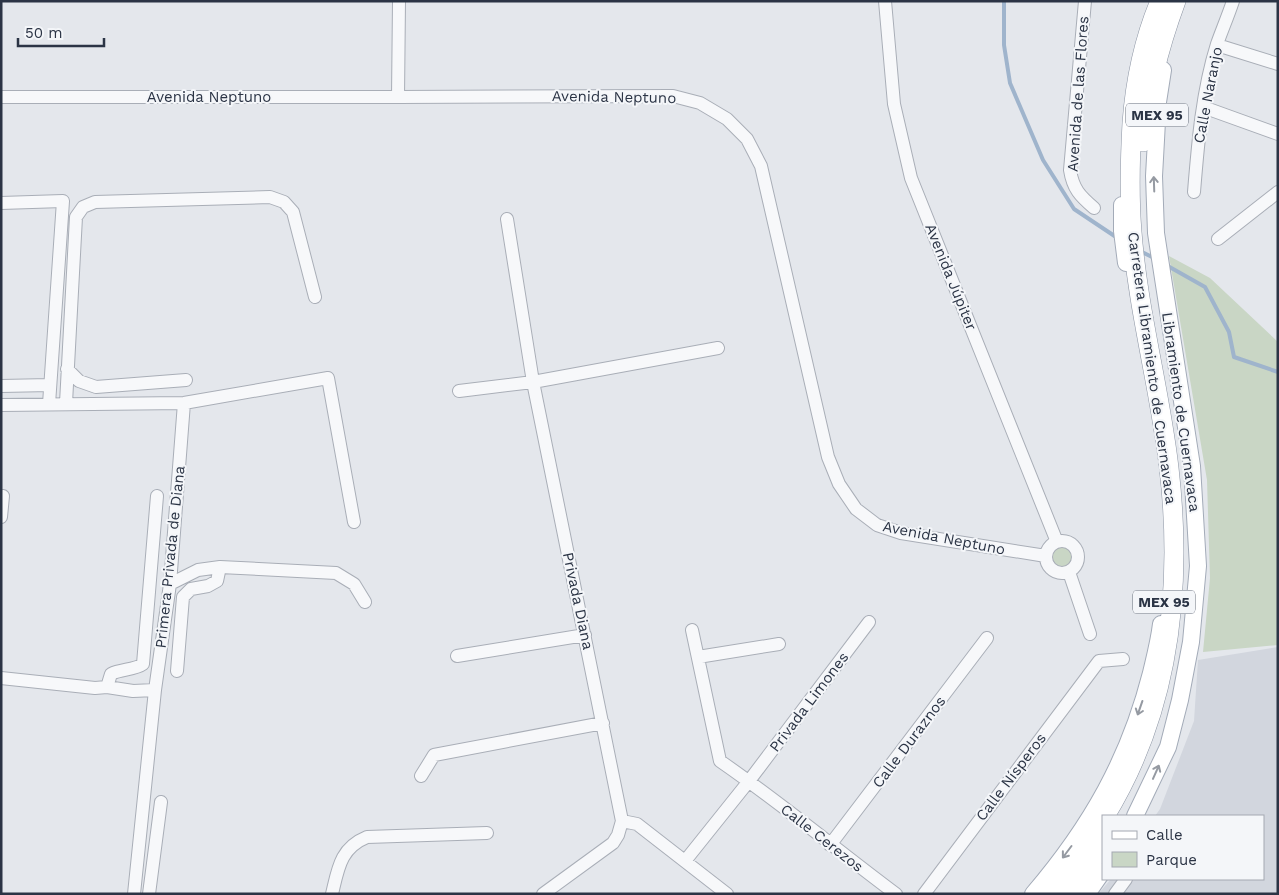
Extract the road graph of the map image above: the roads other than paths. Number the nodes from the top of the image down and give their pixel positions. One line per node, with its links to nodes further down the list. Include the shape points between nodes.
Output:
1 (400, 1): 12 (street)
2 (884, 1): 39 (street, Avenida Júpiter, via 894,104 911,178)
3 (1085, 1): 18 (street, Avenida de las Flores, via 1070,170 1078,194)
4 (1150, 1): 20 (main road, MEX 95, via 1126,96 1122,139)
5 (1160, 1): 20 (highway, Carretera Libramiento de Cuernavaca / MEX 95, via 1134,97 1130,175)
6 (1176, 1): 20 (highway, Carretera Libramiento de Cuernavaca / MEX 95, via 1158,56 1148,101)
7 (1185, 1): 20 (main road, MEX 95, one-way to 7, via 1154,176 1158,102 1165,59)
8 (1233, 1): 9 (street, Calle Naranjo)
9 (1217, 45): 10 (street); 13 (street, Calle Naranjo)
10 (1278, 64)
11 (1, 97): 12 (street, Avenida Neptuno)
12 (398, 97): 40 (street, Avenida Neptuno, via 673,96 700,102 727,119 747,139 761,166 828,458 839,484 856,509 877,525 902,533)
13 (1203, 107): 14 (street); 15 (street, Calle Naranjo)
14 (1278, 134)
15 (1194, 192)
16 (1278, 192): 21 (street)
17 (1, 203): 28 (street, via 63,201)
18 (1094, 208)
19 (507, 219): 27 (street, Privada Diana)
20 (1138, 232): 22 (highway, Carretera Libramiento de Cuernavaca / MEX 95)
21 (1218, 239)
22 (1144, 280): 62 (highway, Carretera Libramiento de Cuernavaca / MEX 95, via 1169,469 1174,601 1159,686 1143,740); 63 (highway, Carretera Libramiento de Cuernavaca / MEX 95, via 1180,468 1187,567 1181,640 1168,699 1154,745); 64 (main road, Libramiento de Cuernavaca / MEX 95, one-way to 22, via 1168,747 1180,700 1191,642 1198,566 1192,466); 80 (main road, Libramiento de Cuernavaca / MEX 95, one-way to 80, via 1166,566 1160,636 1146,690 1109,786 1080,834)
23 (315, 296): 25 (street, via 294,212 284,202 270,197 95,202 83,207 76,217)
24 (718, 348): 27 (street)
25 (67, 369): 26 (street, via 79,381 96,387); 31 (street)
26 (186, 380)
27 (533, 382): 30 (street); 48 (street, Privada Diana)
28 (50, 385): 29 (street); 33 (street)
29 (1, 386)
30 (460, 391)
31 (66, 403): 32 (street); 33 (street)
32 (184, 403): 38 (street, via 328,378); 43 (street, Primera Privada de Diana)
33 (49, 404): 34 (street)
34 (1, 405)
35 (3, 496): 37 (street)
36 (158, 496): 56 (street, via 143,664 110,674)
37 (1, 517)
38 (354, 522)
39 (1057, 542): 40 (street, via 1051,545); 42 (street, via 1069,543 1077,551 1077,563)
40 (1046, 556): 42 (street, via 1048,567 1053,571)
41 (220, 567): 43 (street, via 198,570); 44 (street, via 336,573 354,584); 54 (street, via 217,581 191,588 183,597)
42 (1069, 572): 47 (street)
43 (170, 584): 57 (street, Primera Privada de Diana)
44 (365, 602)
45 (869, 622): 60 (street, Privada Limones)
46 (692, 630): 52 (street, Calle Cerezos)
47 (1090, 634)
48 (585, 635): 51 (street); 58 (street, Privada Diana)
49 (987, 638): 68 (street, Calle Duraznos)
50 (779, 644): 52 (street)
51 (457, 656)
52 (698, 657): 60 (street, Calle Cerezos, via 720,761)
53 (1122, 658): 79 (street, Calle Nísperos, via 1099,661)
54 (177, 671)
55 (1, 678): 56 (street)
56 (107, 687): 57 (street)
57 (155, 690): 74 (street, Primera Privada de Diana)
58 (603, 723): 59 (street, via 434,755); 65 (street, Privada Diana)
59 (422, 776)
60 (749, 781): 68 (street, Calle Cerezos); 70 (street, Privada Limones)
61 (161, 802): 75 (street)
62 (1107, 815)
63 (1121, 815)
64 (1135, 815)
65 (622, 821): 70 (street, via 636,824); 73 (street, via 613,843)
66 (1102, 823): 81 (highway)
67 (487, 833): 76 (street, via 367,837 347,850)
68 (830, 845): 78 (street, Calle Cerezos)
69 (1102, 847): 82 (highway)
70 (685, 861): 77 (street)
71 (1102, 872): 83 (main road)
72 (1125, 880): 84 (street)
73 (547, 893)
74 (134, 894)
75 (150, 894)
76 (332, 894)
77 (727, 894)
78 (896, 894)
79 (924, 894)
80 (1033, 894)
81 (1051, 894)
82 (1068, 894)
83 (1087, 894)
84 (1115, 894)

